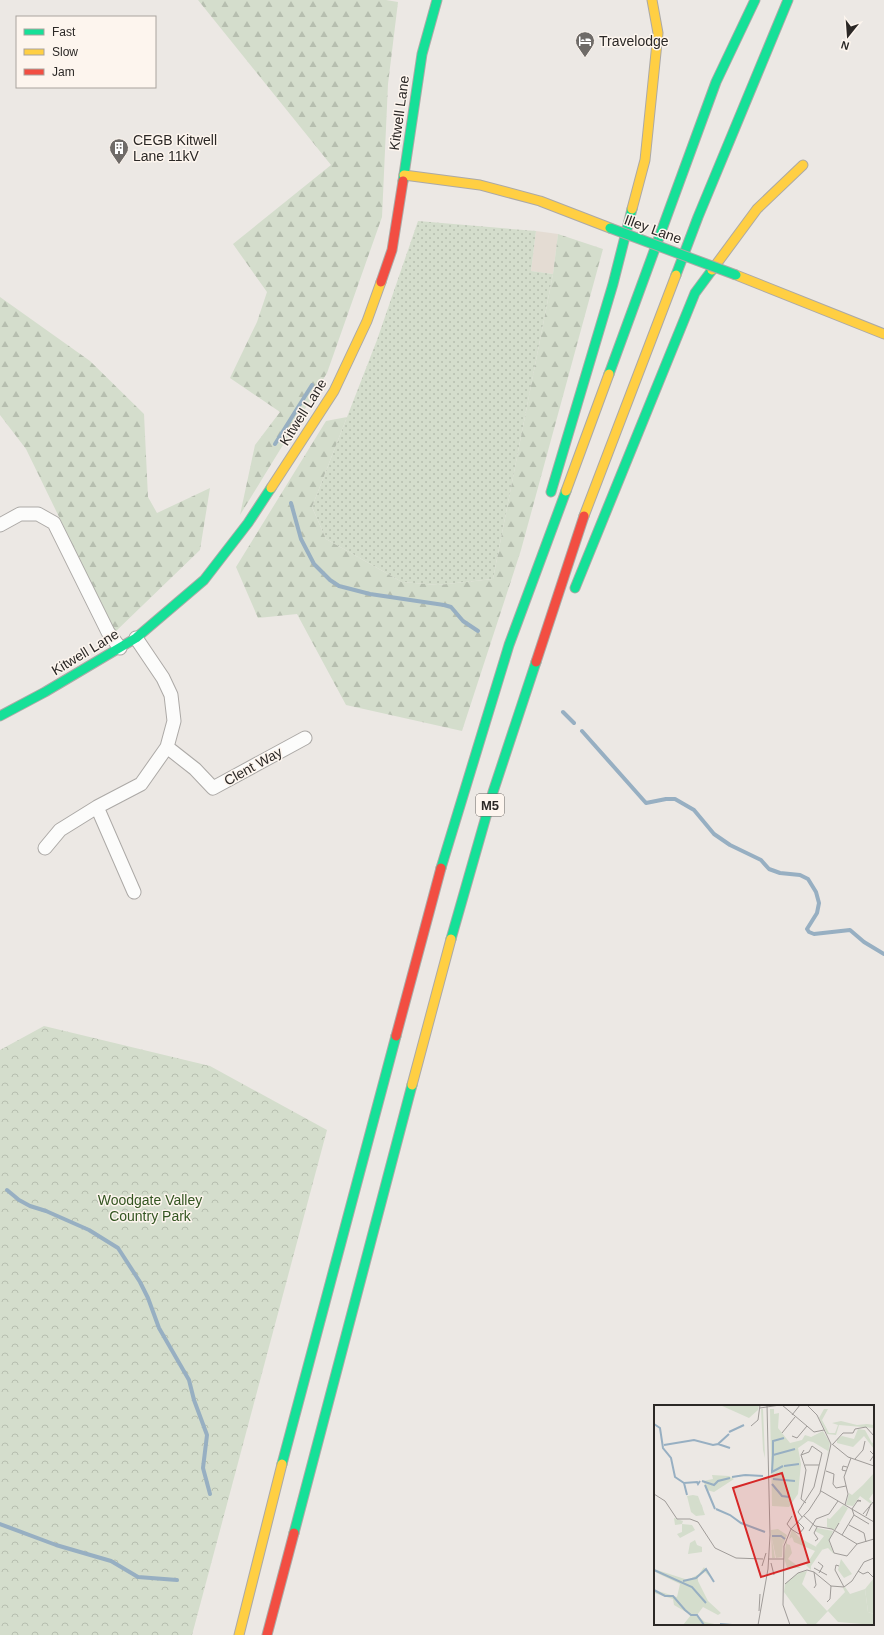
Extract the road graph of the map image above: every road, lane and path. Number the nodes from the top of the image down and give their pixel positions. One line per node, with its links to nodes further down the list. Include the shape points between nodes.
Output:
1 (437, 0): 6 (main road, Kitwell Lane, via 422,54)
2 (652, 0): 8 (main road, via 658,33 645,160 613,284)
3 (755, 0): 13 (main road, M5, via 716,82)
4 (788, 0): 19 (main road, M5, via 698,217 631,391 583,520)
5 (803, 165): 11 (main road, via 757,209 695,293)
6 (404, 176): 7 (main road, Illey Lane, bridge, via 480,185 540,201); 12 (main road, Kitwell Lane, via 392,250 367,321 334,392 248,523 204,580)
7 (884, 334)
8 (549, 499)
9 (0, 525): 15 (street, via 20,514 38,514 54,523 108,632)
10 (538, 537): 13 (main road)
11 (572, 595)
12 (136, 638): 15 (main road, Kitwell Lane); 18 (street, via 163,678 171,695 174,721)
13 (509, 645): 23 (main road, M5, via 432,900 286,1448)
14 (551, 646): 19 (main road)
15 (120, 648): 16 (main road, Kitwell Lane)
16 (0, 716)
17 (305, 738): 18 (street, Clent Way, via 213,788)
18 (168, 747): 20 (street, via 141,784)
19 (506, 757): 24 (main road, M5, via 493,792 444,965)
20 (97, 806): 21 (street, via 60,830); 22 (street)
21 (45, 848)
22 (134, 892)
23 (239, 1635)
24 (267, 1635)

